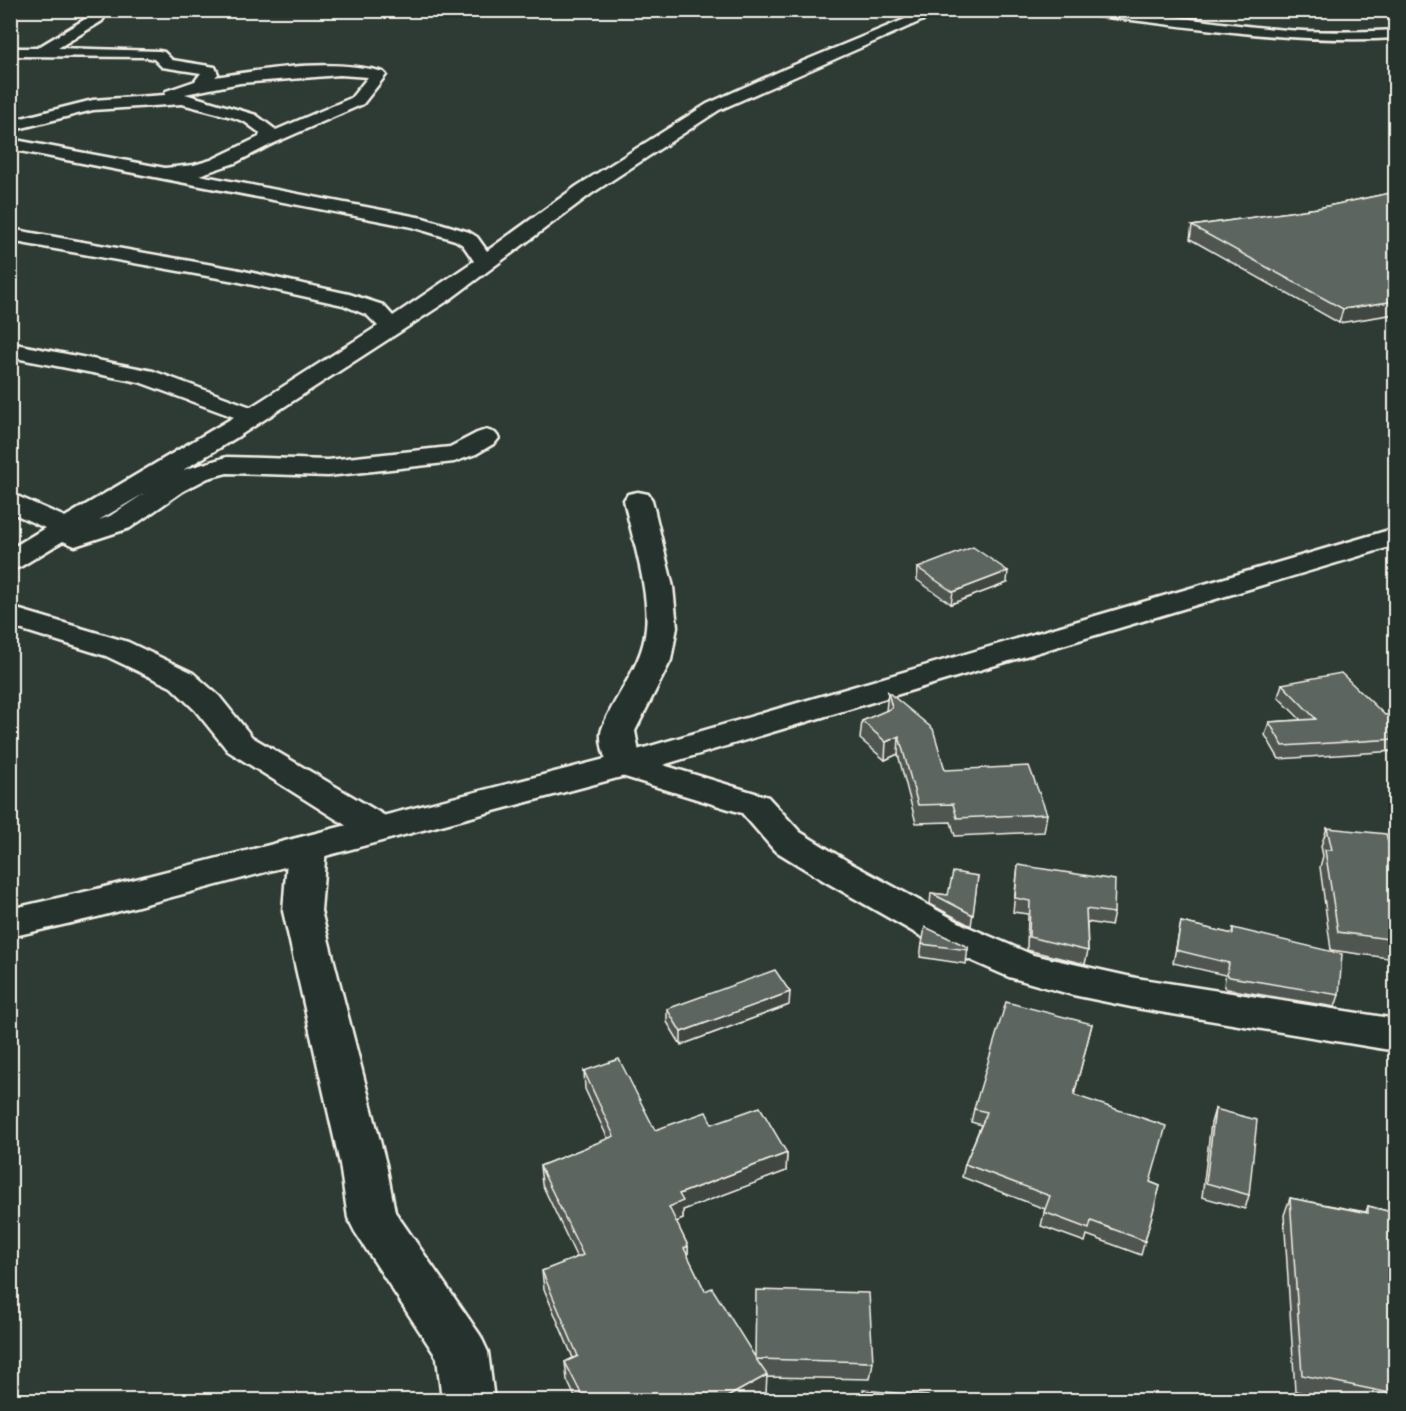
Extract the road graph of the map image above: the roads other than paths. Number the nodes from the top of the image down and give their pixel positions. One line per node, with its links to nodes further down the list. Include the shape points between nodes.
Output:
1 (103, 10): 6 (street, via 97,18)
2 (940, 10): 16 (street, via 713,107 584,190)
3 (1082, 10): 4 (street, via 1312,37)
4 (1395, 34)
5 (10, 52): 6 (street)
6 (40, 52): 7 (street); 8 (street, via 146,53 159,56 167,64 210,70 210,74)
7 (19, 67)
8 (183, 93): 9 (street, via 154,100 80,107); 10 (street, via 260,123 269,132); 10 (street, via 341,70 378,75 357,101)
9 (13, 128)
10 (266, 140): 12 (street)
11 (10, 144): 13 (street)
12 (221, 164): 13 (street, via 194,172); 14 (street, via 218,179)
13 (164, 174): 14 (street)
14 (225, 186): 16 (street, via 427,225 470,241)
15 (10, 235): 17 (street, via 235,274 350,300 375,310)
16 (485, 263): 17 (street)
17 (391, 327): 19 (street)
18 (10, 350): 19 (street, via 146,376)
19 (253, 416): 23 (street)
20 (486, 438): 23 (street, via 467,449 431,457 328,468 212,468 174,485 112,526 74,538 58,540)
21 (638, 500): 27 (street, via 658,587 662,627 655,660 618,731)
22 (10, 501): 23 (street)
23 (56, 533): 25 (street)
24 (1395, 536): 27 (street)
25 (10, 561)
26 (10, 616): 28 (street, via 117,649 182,680 207,703 240,744)
27 (624, 765): 28 (street); 31 (street, via 755,805 787,841 839,873 952,936 1023,967 1136,993)
28 (379, 829): 29 (street)
29 (307, 848): 30 (street); 32 (street, via 302,911 372,1218 462,1352)
30 (10, 923)
31 (1395, 1035)
32 (468, 1401)

